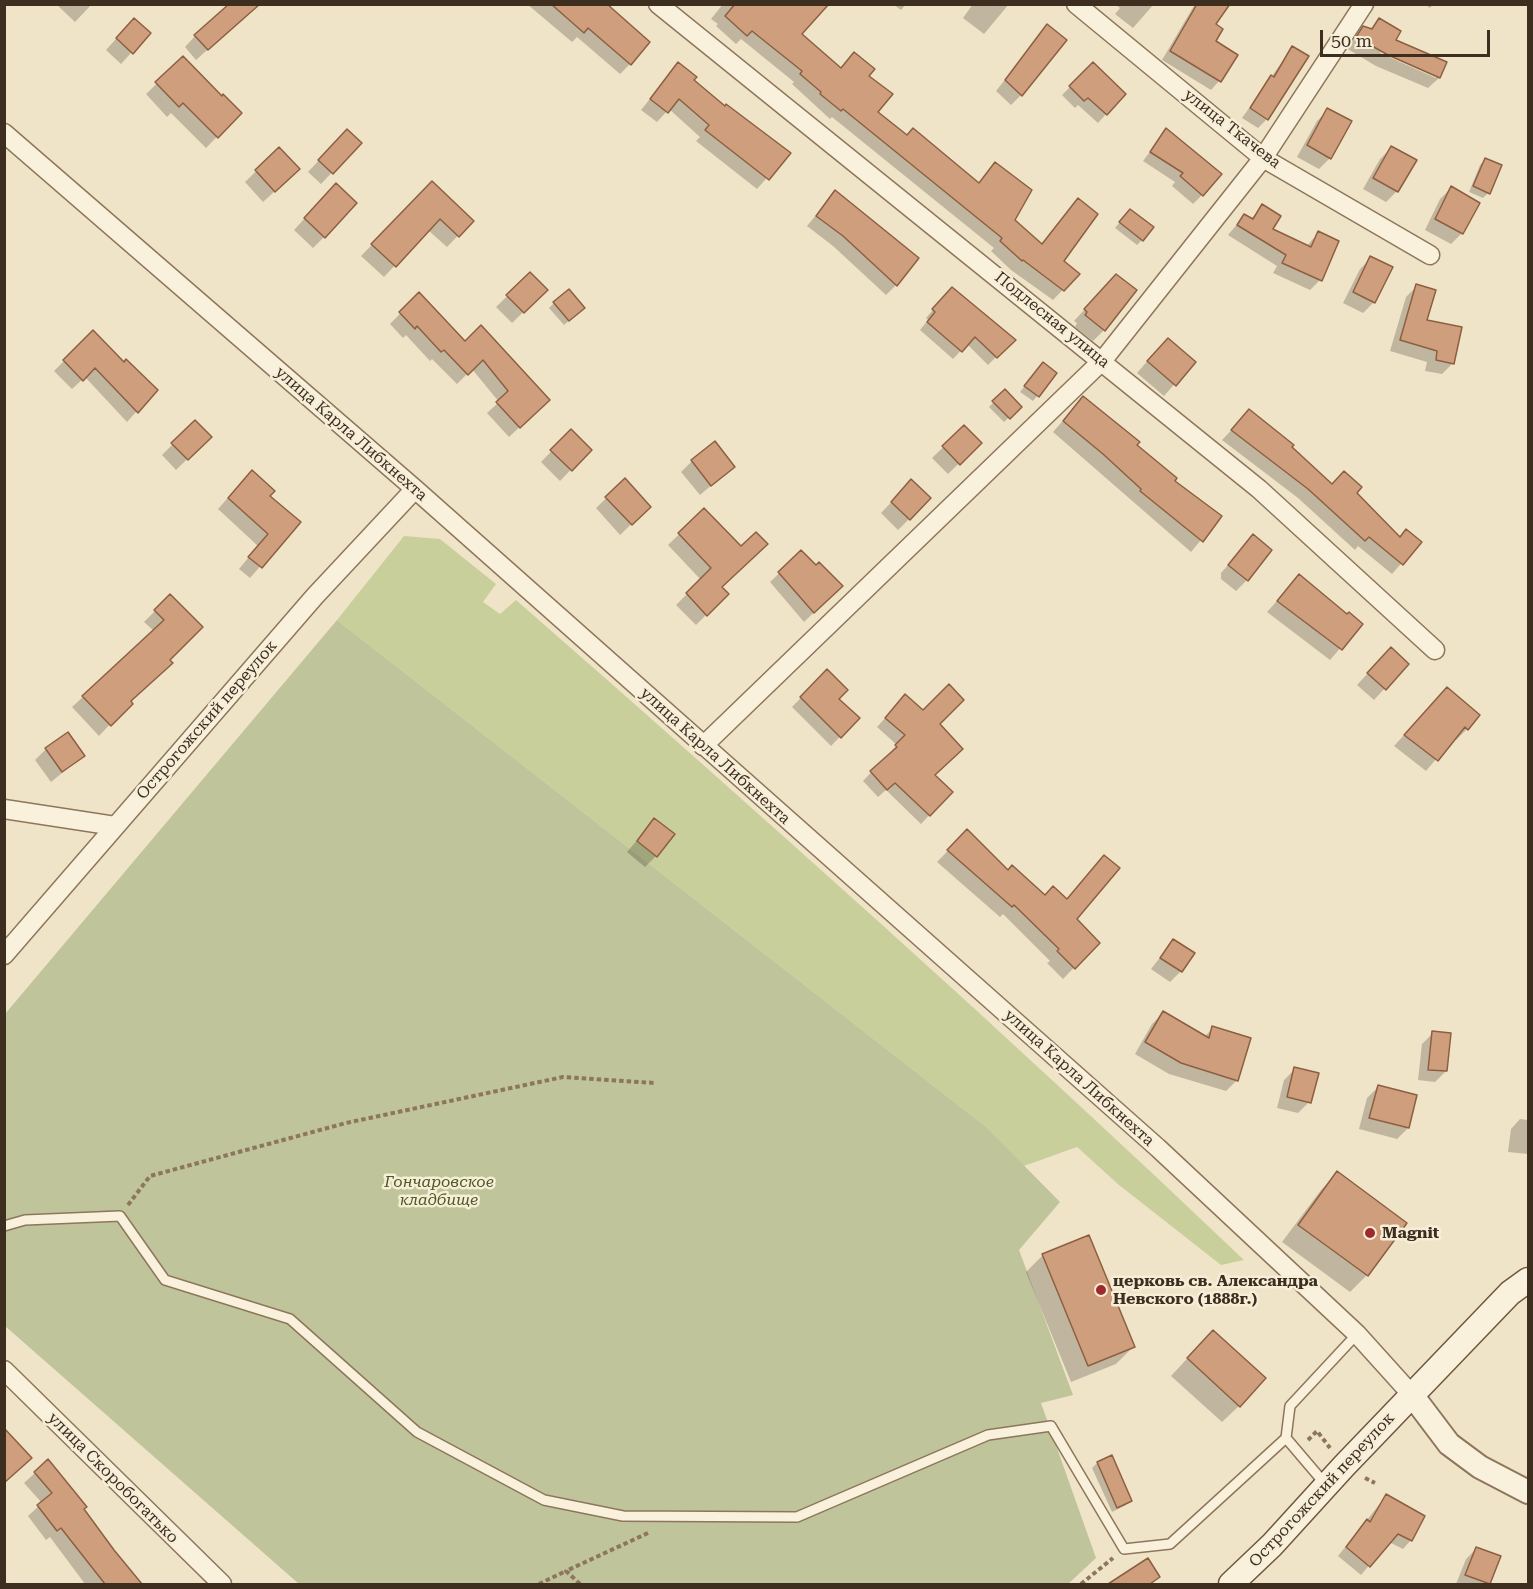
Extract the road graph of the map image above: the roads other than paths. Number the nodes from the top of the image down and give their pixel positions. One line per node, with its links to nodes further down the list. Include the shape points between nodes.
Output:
1 (658, 4): 7 (street, Подлесная улица)
2 (1076, 4): 5 (street, улица Ткачева)
3 (1364, 4): 5 (street)
4 (4, 133): 8 (street, улица Карла Либкнехта)
5 (1263, 158): 6 (street, улица Ткачева); 7 (street)
6 (1430, 255)
7 (1102, 360): 9 (street, Подлесная улица, via 1259,489); 10 (street)
8 (415, 489): 10 (street, улица Карла Либкнехта); 12 (street, Острогожский переулок, via 315,596)
9 (1435, 650)
10 (703, 746): 16 (street, улица Карла Либкнехта, via 1158,1148)
11 (4, 809): 12 (street)
12 (114, 825): 13 (street, Острогожский переулок)
13 (4, 955)
14 (4, 1226): 19 (lane, via 25,1220 120,1216 165,1280 290,1319 417,1432 544,1500 624,1516 797,1517 988,1435 1052,1426 1124,1549 1170,1544)
15 (1528, 1280): 18 (main road, Острогожский переулок, via 1510,1293)
16 (1357, 1334): 18 (street, улица Карла Либкнехта); 19 (lane, via 1290,1406)
17 (4, 1370): 22 (street, улица Скоробогатько)
18 (1412, 1395): 20 (main road, Острогожский переулок); 21 (street, via 1449,1444 1480,1467)
19 (1286, 1438): 20 (lane)
20 (1326, 1485): 23 (main road, Острогожский переулок)
21 (1528, 1492)
22 (222, 1584)
23 (1231, 1584)

